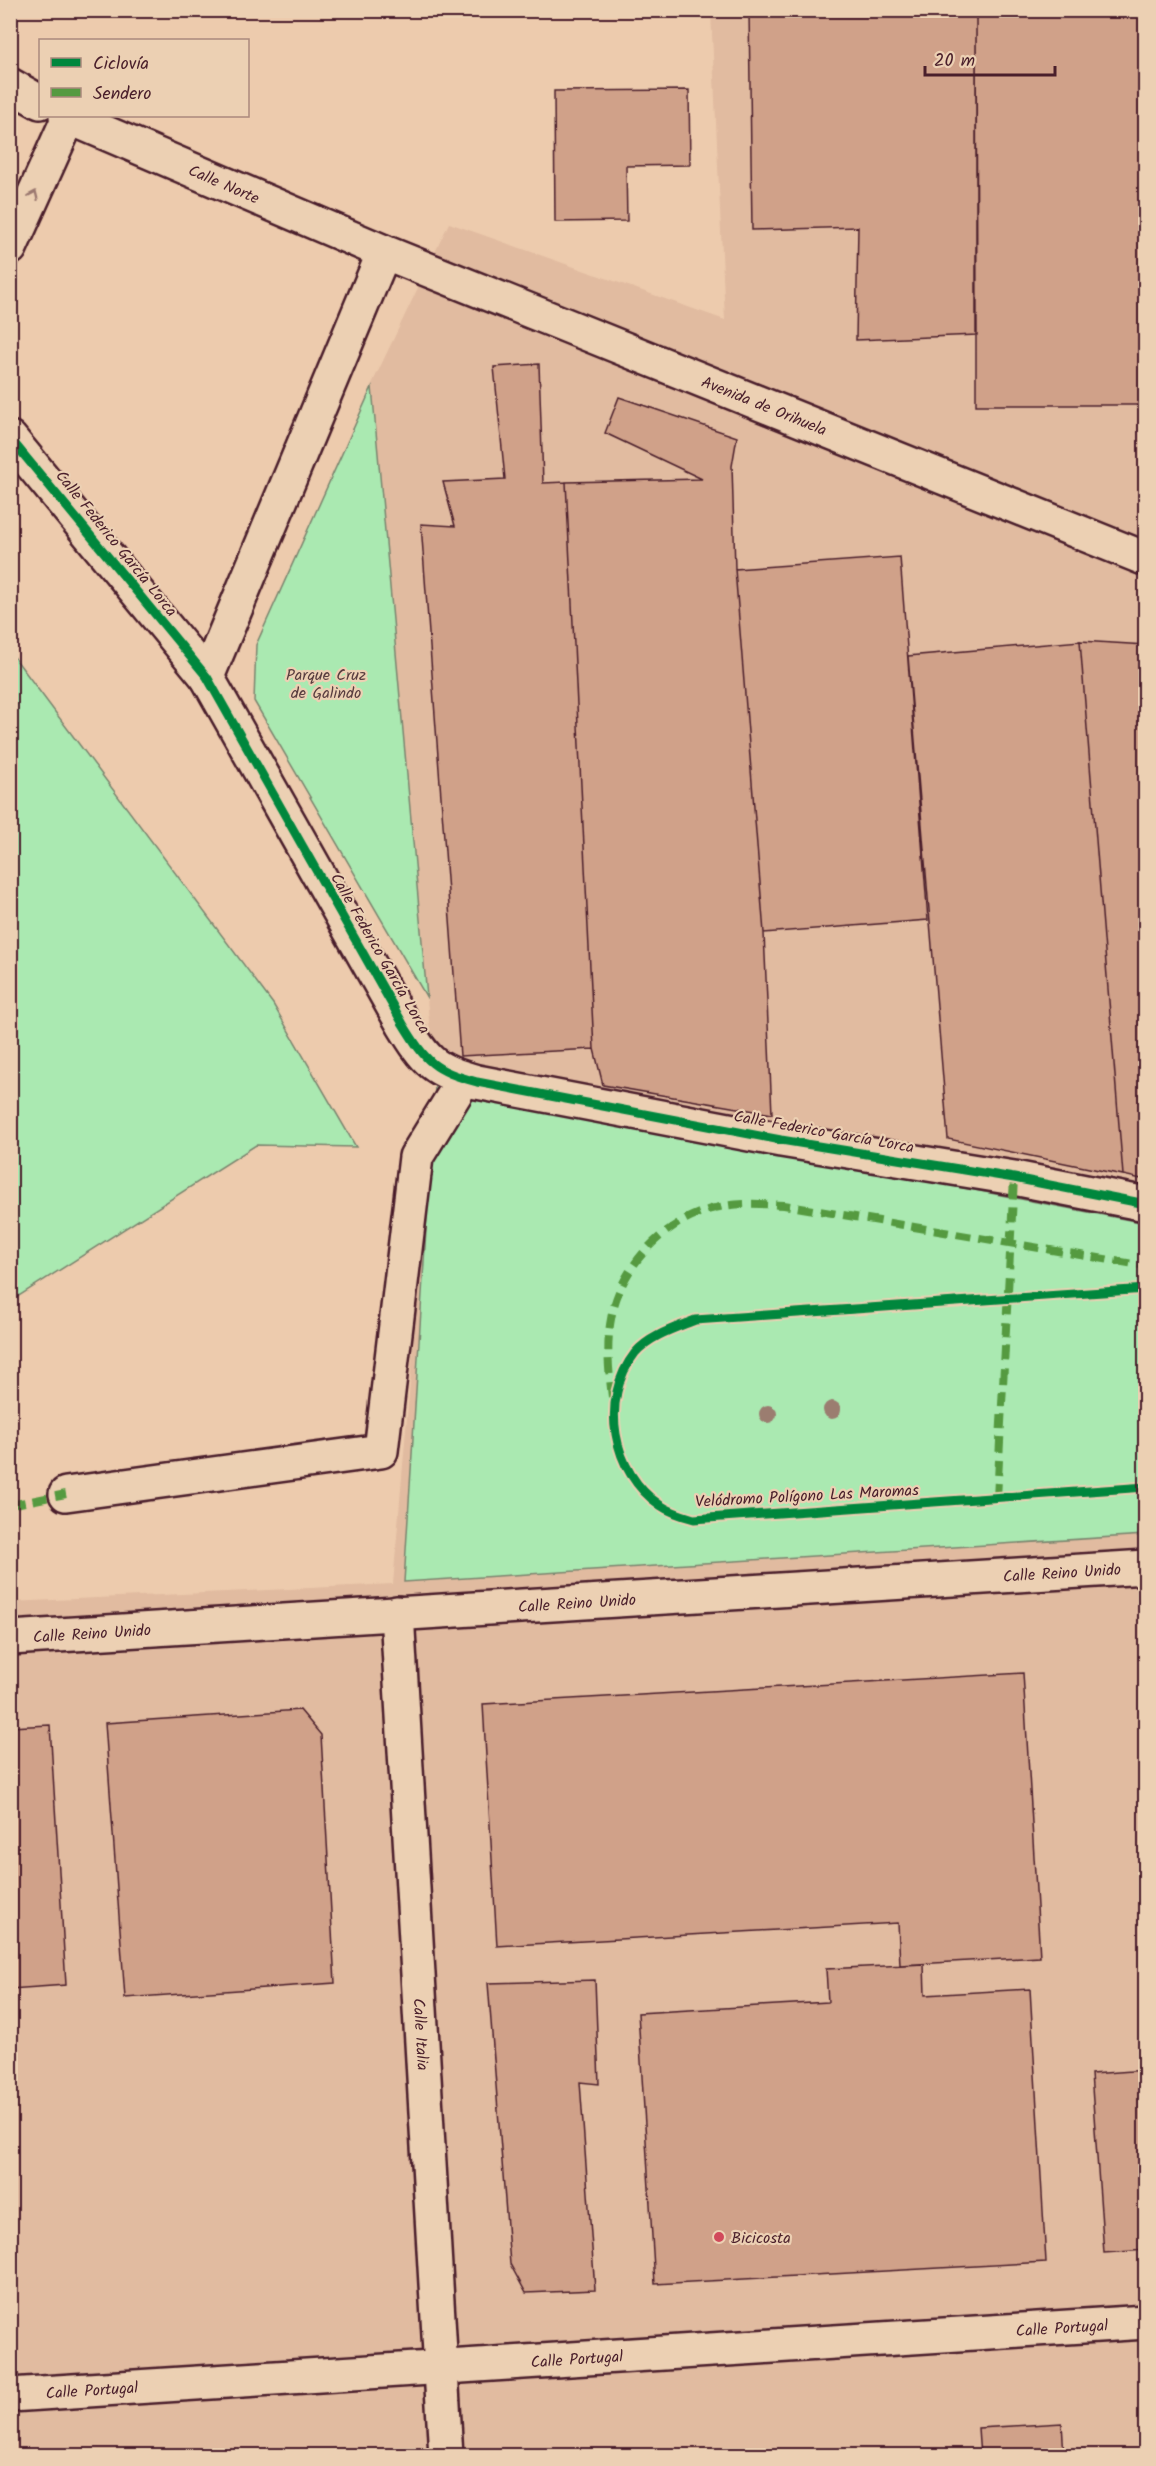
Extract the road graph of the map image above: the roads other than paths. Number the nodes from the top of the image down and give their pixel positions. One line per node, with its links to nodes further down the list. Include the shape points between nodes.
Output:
1 (10, 85): 2 (street)
2 (39, 101)
3 (67, 117): 5 (street, one-way to 3)
4 (69, 117): 6 (street, Calle Norte)
5 (10, 248)
6 (384, 252): 8 (street, Avenida de Orihuela); 9 (street)
7 (10, 438): 9 (street, Calle Federico García Lorca)
8 (1146, 559)
9 (207, 676): 10 (street, Calle Federico García Lorca, via 422,1054 446,1074)
10 (464, 1079): 11 (street, Calle Federico García Lorca); 12 (street, via 416,1157 381,1451)
11 (1146, 1204)
12 (66, 1494)
13 (1146, 1567): 14 (street, Calle Reino Unido)
14 (397, 1613): 15 (street, Calle Reino Unido); 17 (street, Calle Italia)
15 (10, 1638)
16 (1146, 2322): 17 (street, Calle Portugal)
17 (441, 2367): 18 (street, Calle Portugal); 19 (street, Calle Italia)
18 (10, 2395)
19 (446, 2456)

